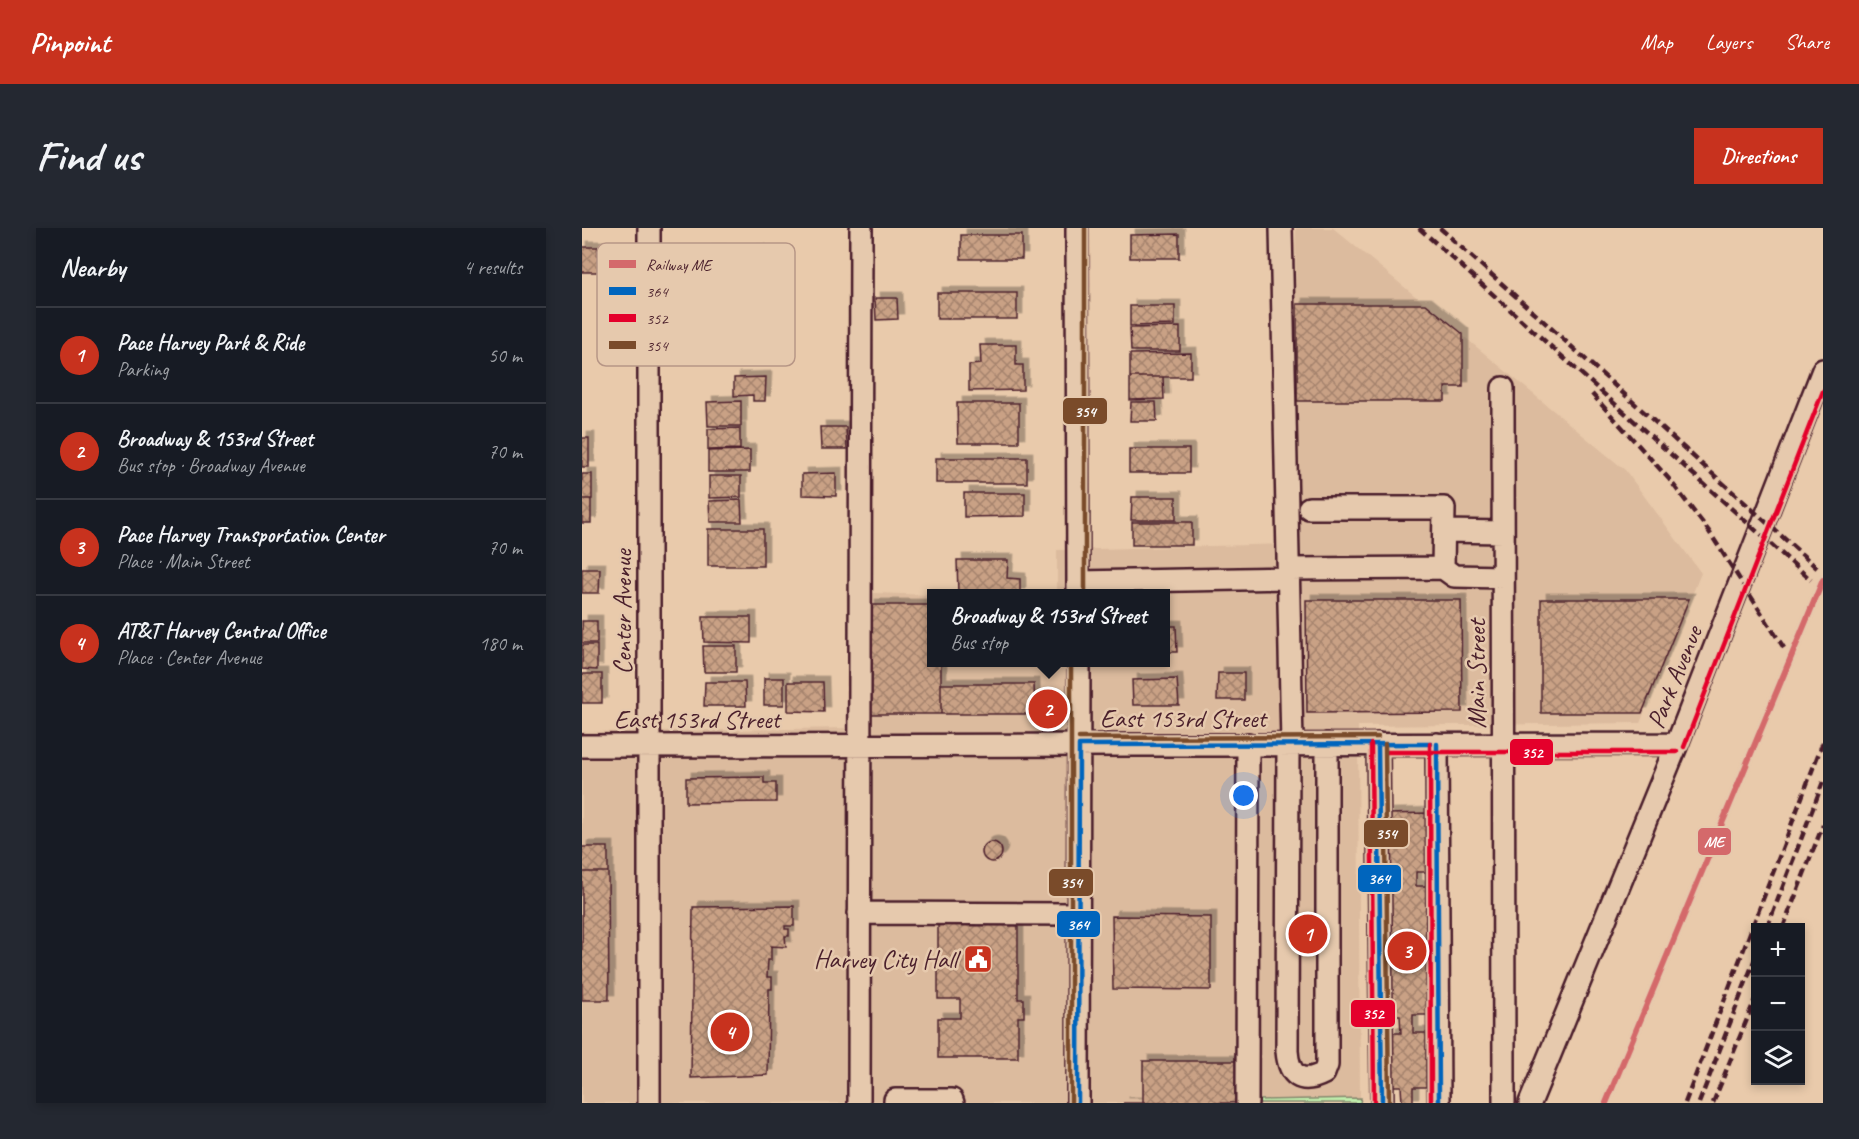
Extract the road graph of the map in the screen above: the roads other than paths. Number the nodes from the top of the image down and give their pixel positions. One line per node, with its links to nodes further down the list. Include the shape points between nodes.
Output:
1 (648, 228): 5 (street, Center Avenue)
2 (861, 228): 27 (street)
3 (1077, 228): 15 (street)
4 (1281, 228): 13 (street)
5 (648, 243)
6 (648, 366): 26 (street, Center Avenue)
7 (1823, 370): 23 (street, Park Avenue)
8 (1503, 388): 11 (street, Main Street)
9 (1309, 508): 10 (street, via 1444,508)
10 (1444, 531): 11 (street); 12 (street)
11 (1503, 532): 14 (street, Main Street)
12 (1443, 568): 13 (street); 14 (street, via 1454,576)
13 (1288, 574): 15 (street); 18 (street)
14 (1503, 577): 22 (street, Main Street)
15 (1078, 588)
16 (1079, 667): 24 (street)
17 (1248, 744): 18 (street, East 153rd Street); 24 (street, East 153rd Street); 35 (street)
18 (1290, 744): 19 (street, East 153rd Street); 19 (street, via 1287,1051 1291,1068 1304,1079 1324,1073 1327,1065)
19 (1327, 744): 20 (street, East 153rd Street)
20 (1378, 744): 21 (street, East 153rd Street); 36 (street)
21 (1437, 744): 22 (street, East 153rd Street); 37 (street)
22 (1503, 744): 23 (street, East 153rd Street); 38 (street, Main Street)
23 (1677, 744): 39 (street, Park Avenue)
24 (1079, 745): 27 (street, East 153rd Street); 29 (street)
25 (582, 746): 26 (street, East 153rd Street)
26 (649, 746): 27 (street, East 153rd Street); 30 (street, Center Avenue)
27 (858, 746): 28 (street)
28 (859, 913): 29 (street); 31 (street)
29 (1078, 914): 34 (street)
30 (649, 1103)
31 (859, 1103)
32 (895, 1103): 33 (street)
33 (952, 1103)
34 (1078, 1103)
35 (1247, 1103)
36 (1382, 1103)
37 (1439, 1103)
38 (1504, 1103)
39 (1530, 1103)

